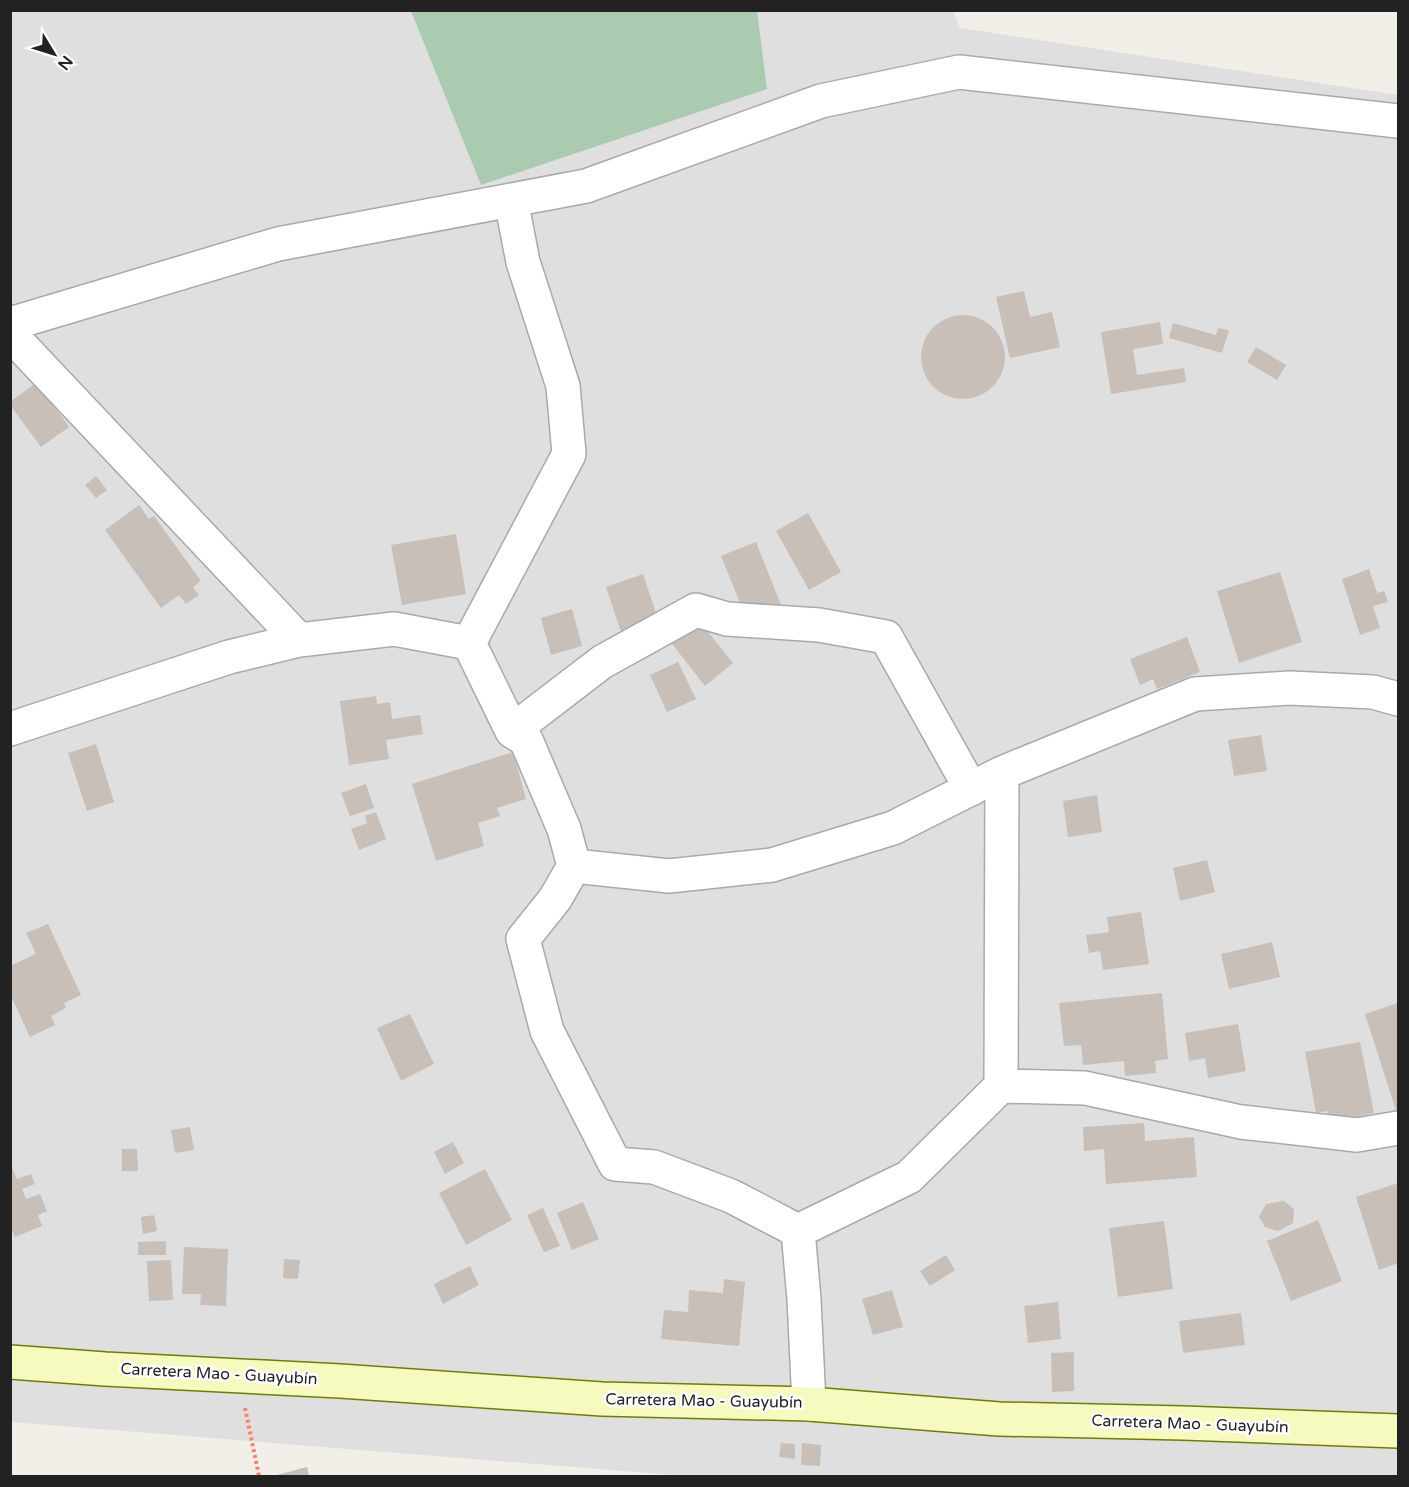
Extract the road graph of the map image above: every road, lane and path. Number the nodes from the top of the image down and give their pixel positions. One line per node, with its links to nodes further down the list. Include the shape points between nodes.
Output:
1 (1398, 121): 2 (street, via 958,72 821,101 586,186)
2 (511, 200): 3 (street, via 278,244); 6 (street, via 523,262 563,386 569,454)
3 (10, 324)
4 (10, 334): 5 (street)
5 (299, 640): 6 (street, via 394,629); 8 (street, via 229,657)
6 (469, 644): 9 (street)
7 (1398, 699): 10 (street, via 1373,692 1290,688 1196,694)
8 (10, 729)
9 (512, 731): 11 (street, via 602,662 696,610 727,619 819,625 886,637); 12 (street, via 526,740 564,829)
10 (1002, 773): 11 (street); 13 (street)
11 (971, 789): 12 (street, via 893,828 772,865 669,876)
12 (574, 866): 15 (street, via 523,939 547,1031 615,1164 654,1167 731,1196)
13 (1000, 1086): 14 (street, via 1085,1088 1241,1122 1357,1135); 15 (street, via 909,1177)
14 (1398, 1128)
15 (798, 1231): 18 (street)
16 (10, 1362): 17 (main road, Carretera Mao - Guayubín)
17 (238, 1375): 18 (main road, Carretera Mao - Guayubín, via 602,1399); 20 (path)
18 (809, 1404): 19 (main road, Carretera Mao - Guayubín, via 999,1419)
19 (1398, 1431)
20 (259, 1476)

